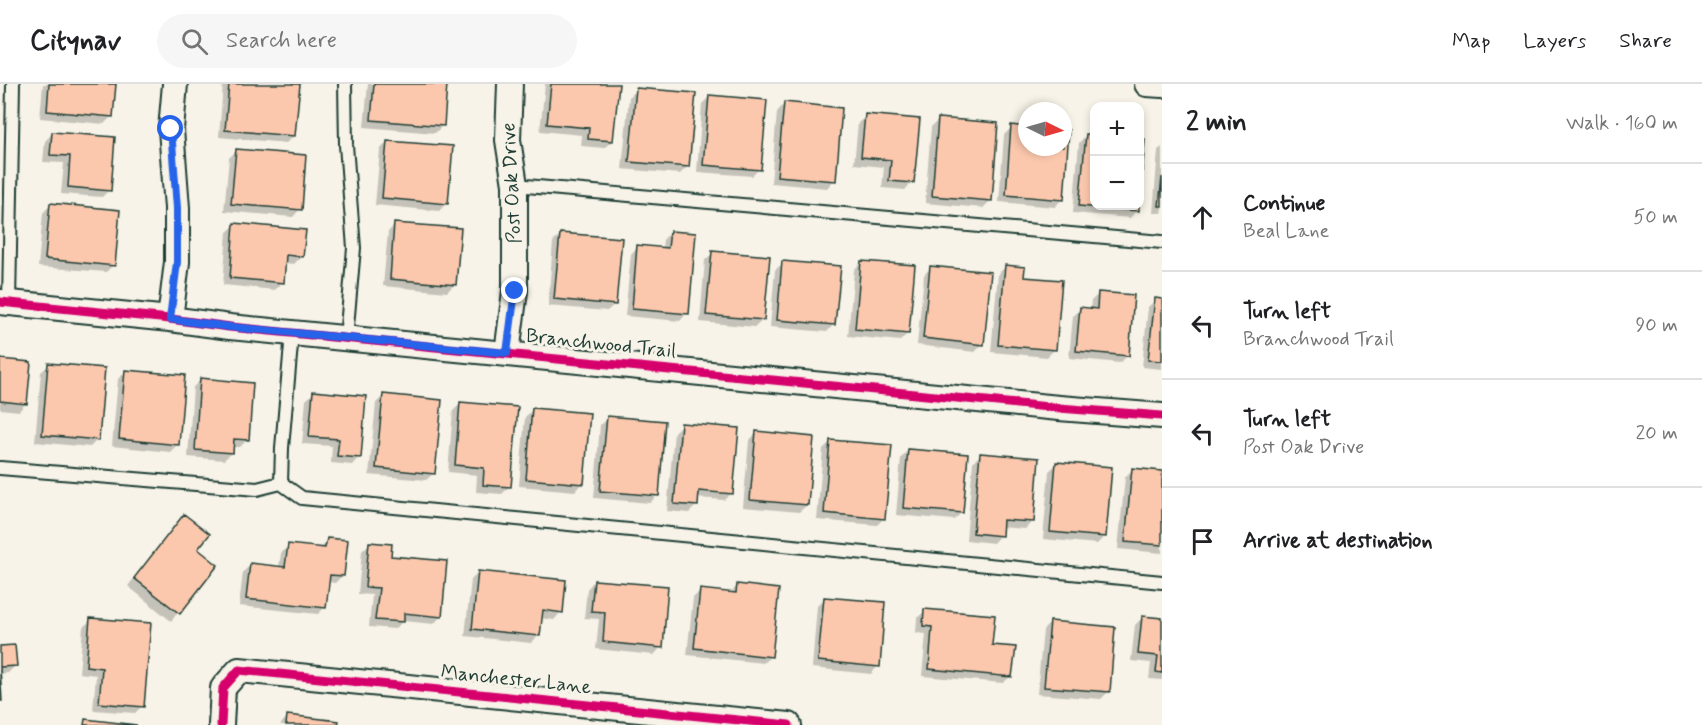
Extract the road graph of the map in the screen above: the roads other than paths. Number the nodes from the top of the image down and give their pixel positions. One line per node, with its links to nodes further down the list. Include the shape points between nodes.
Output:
1 (13, 84): 9 (lane)
2 (175, 84): 10 (street, via 171,129 177,262)
3 (345, 84): 12 (lane, via 354,248)
4 (510, 84): 7 (street, Post Oak Drive, via 508,140)
5 (1147, 84): 6 (street)
6 (1162, 85)
7 (515, 185): 8 (lane); 13 (street, Post Oak Drive, via 515,291)
8 (1162, 242)
9 (4, 303): 10 (street, Branchwood Trail)
10 (170, 319): 11 (street, Branchwood Trail)
11 (292, 333): 12 (street, Branchwood Trail); 16 (lane)
12 (346, 338): 13 (street, Branchwood Trail)
13 (507, 353): 14 (street, Branchwood Trail)
14 (1162, 416)
15 (0, 468): 16 (lane, via 257,489)
16 (281, 483): 17 (lane, via 302,498)
17 (1162, 582)
18 (737, 723): 19 (street, Manchester Lane, via 239,670 223,688); 20 (street, Manchester Lane)
19 (221, 725)
20 (789, 725)

